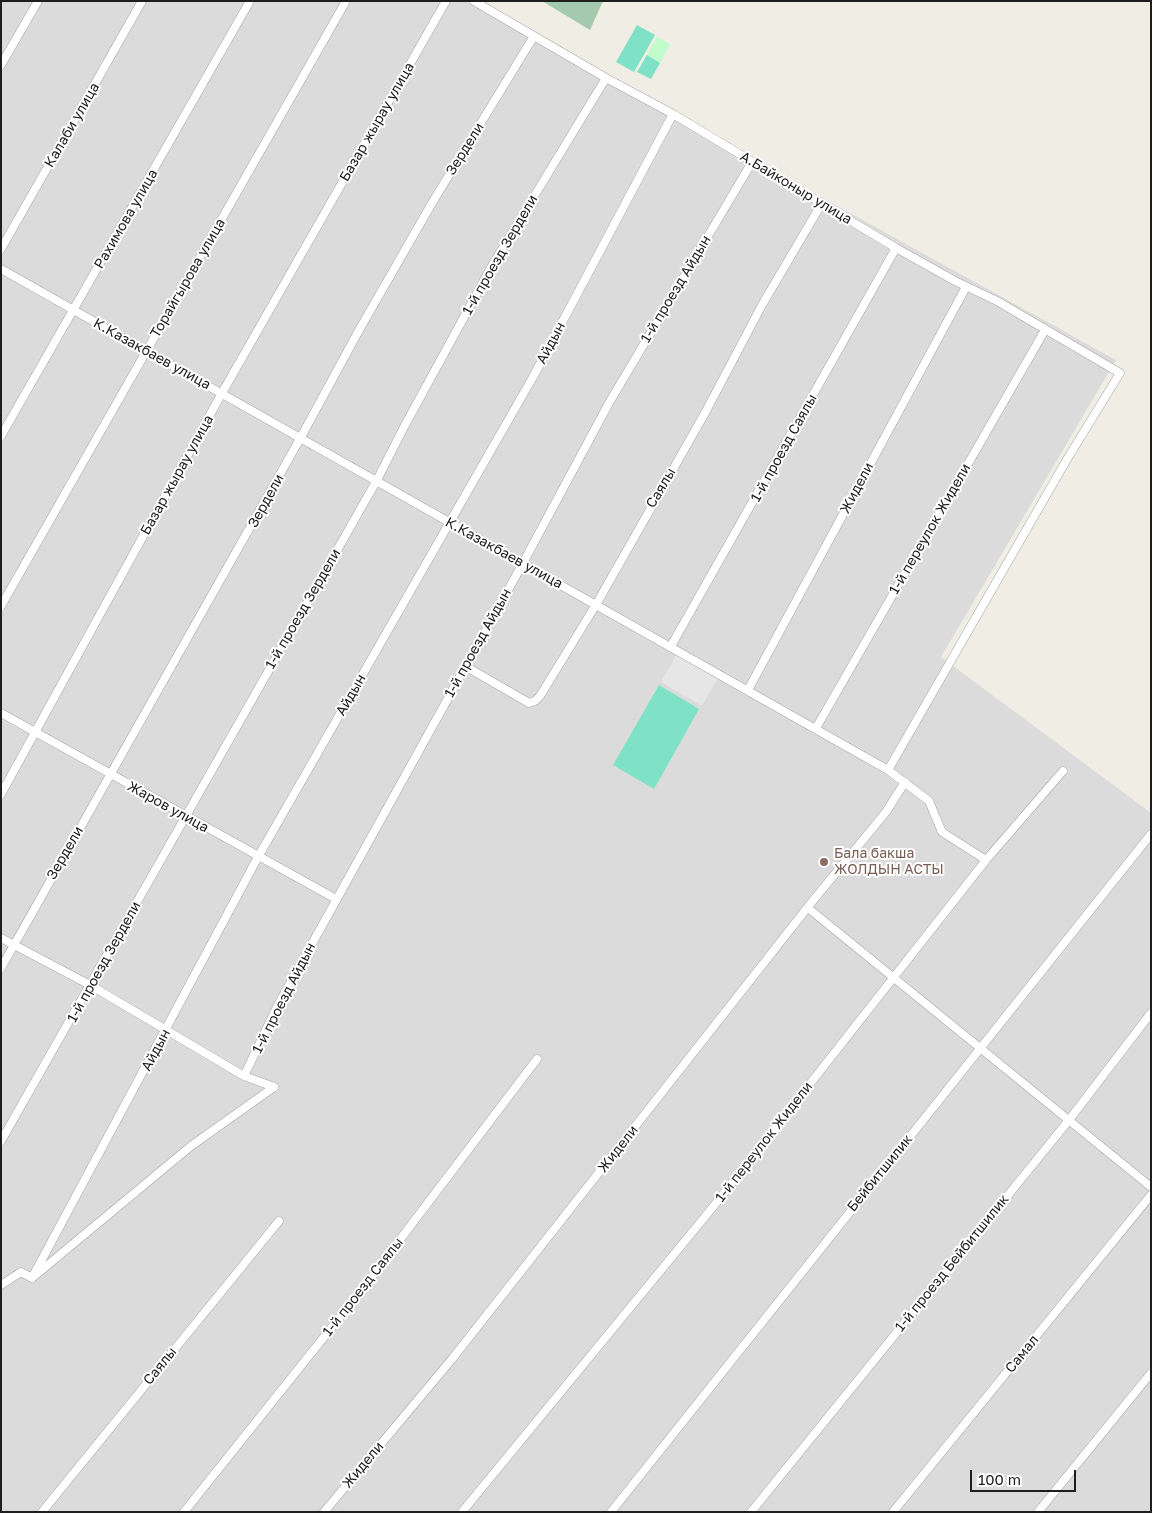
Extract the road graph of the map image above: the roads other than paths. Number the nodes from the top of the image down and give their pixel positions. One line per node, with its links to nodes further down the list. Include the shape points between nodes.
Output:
1 (38, 1): 8 (street)
2 (142, 1): 14 (street, Калаби улица)
3 (250, 1): 17 (street, Рахимова улица)
4 (346, 1): 19 (street, Торайгырова улица)
5 (446, 1): 20 (street, Базар жырау улица)
6 (474, 1): 7 (street, А.Байконыр улица)
7 (534, 36): 9 (street, А.Байконыр улица); 22 (street, Зердели, via 432,203)
8 (1, 65)
9 (606, 78): 10 (street, А.Байконыр улица); 23 (street, 1-й проезд Зердели, via 493,264)
10 (673, 114): 11 (street, А.Байконыр улица); 24 (street, Айдын, via 533,377)
11 (752, 162): 12 (street, А.Байконыр улица); 25 (street, 1-й проезд Айдын, via 608,403)
12 (822, 203): 13 (street, А.Байконыр улица); 26 (street, Саялы)
13 (896, 248): 16 (street, А.Байконыр улица); 28 (street, 1-й проезд Саялы)
14 (1, 249)
15 (1, 269): 17 (street, К.Казакбаев улица)
16 (966, 286): 18 (street, А.Байконыр улица); 30 (street, Жидели)
17 (74, 311): 19 (street, К.Казакбаев улица); 21 (street, Рахимова улица)
18 (1045, 330): 32 (street, 1-й переулок Жидели); 34 (street, А.Байконыр улица, via 1120,373)
19 (147, 350): 20 (street, К.Казакбаев улица); 27 (street, Торайгырова улица)
20 (222, 392): 22 (street, К.Казакбаев улица); 33 (street, Базар жырау улица)
21 (1, 436)
22 (302, 437): 23 (street, К.Казакбаев улица); 36 (street, Зердели)
23 (377, 480): 24 (street, К.Казакбаев улица); 39 (street, 1-й проезд Зердели)
24 (449, 524): 25 (street, К.Казакбаев улица); 41 (street, Айдын)
25 (523, 563): 26 (street, К.Казакбаев улица); 29 (street, 1-й проезд Айдын)
26 (597, 604): 28 (street, К.Казакбаев улица); 29 (street, Саялы, via 535,701 529,703)
27 (1, 606)
28 (671, 646): 30 (street, К.Казакбаев улица)
29 (465, 666): 43 (street, 1-й проезд Айдын)
30 (748, 690): 32 (street, К.Казакбаев улица)
31 (1, 713): 33 (street, Жаров улица)
32 (816, 728): 34 (street, К.Казакбаев улица)
33 (37, 732): 36 (street, Жаров улица); 38 (street, Базар жырау улица)
34 (888, 770): 37 (street, К.Казакбаев улица)
35 (1063, 771): 42 (street, 1-й переулок Жидели)
36 (110, 774): 39 (street, Жаров улица); 46 (street, Зердели)
37 (905, 782): 42 (street, К.Казакбаев улица, via 929,801 942,832); 44 (street, Жидели, via 886,812)
38 (1, 794)
39 (186, 816): 41 (street, Жаров улица); 49 (street, 1-й проезд Зердели)
40 (1151, 834): 52 (street, Бейбитшилик)
41 (258, 858): 43 (street, Жаров улица); 51 (street, Айдын)
42 (986, 860): 48 (street, 1-й переулок Жидели)
43 (336, 899): 54 (street, 1-й проезд Айдын, via 277,1007)
44 (808, 908): 48 (street); 65 (street, Жидели, via 458,1352)
45 (1, 938): 46 (street)
46 (14, 945): 47 (street, Зердели); 49 (street)
47 (1, 968)
48 (893, 976): 52 (street); 66 (street, 1-й переулок Жидели, via 717,1202)
49 (90, 986): 51 (street); 56 (street, 1-й проезд Зердели)
50 (1151, 1013): 55 (street, 1-й проезд Бейбитшилик)
51 (167, 1030): 54 (street); 60 (street, Айдын)
52 (981, 1047): 55 (street); 67 (street, Бейбитшилик)
53 (537, 1059): 64 (street, 1-й проезд Саялы, via 370,1280)
54 (244, 1076): 60 (street, via 274,1087 191,1146)
55 (1069, 1120): 57 (street); 68 (street, 1-й проезд Бейбитшилик)
56 (1, 1141)
57 (1151, 1187)
58 (1151, 1195): 69 (street, Самал)
59 (279, 1221): 63 (street, Саялы)
60 (32, 1278): 61 (street, via 21,1272)
61 (1, 1285)
62 (1151, 1373): 70 (street)
63 (42, 1512)
64 (184, 1512)
65 (324, 1512)
66 (462, 1512)
67 (611, 1512)
68 (751, 1512)
69 (893, 1512)
70 (1038, 1512)

